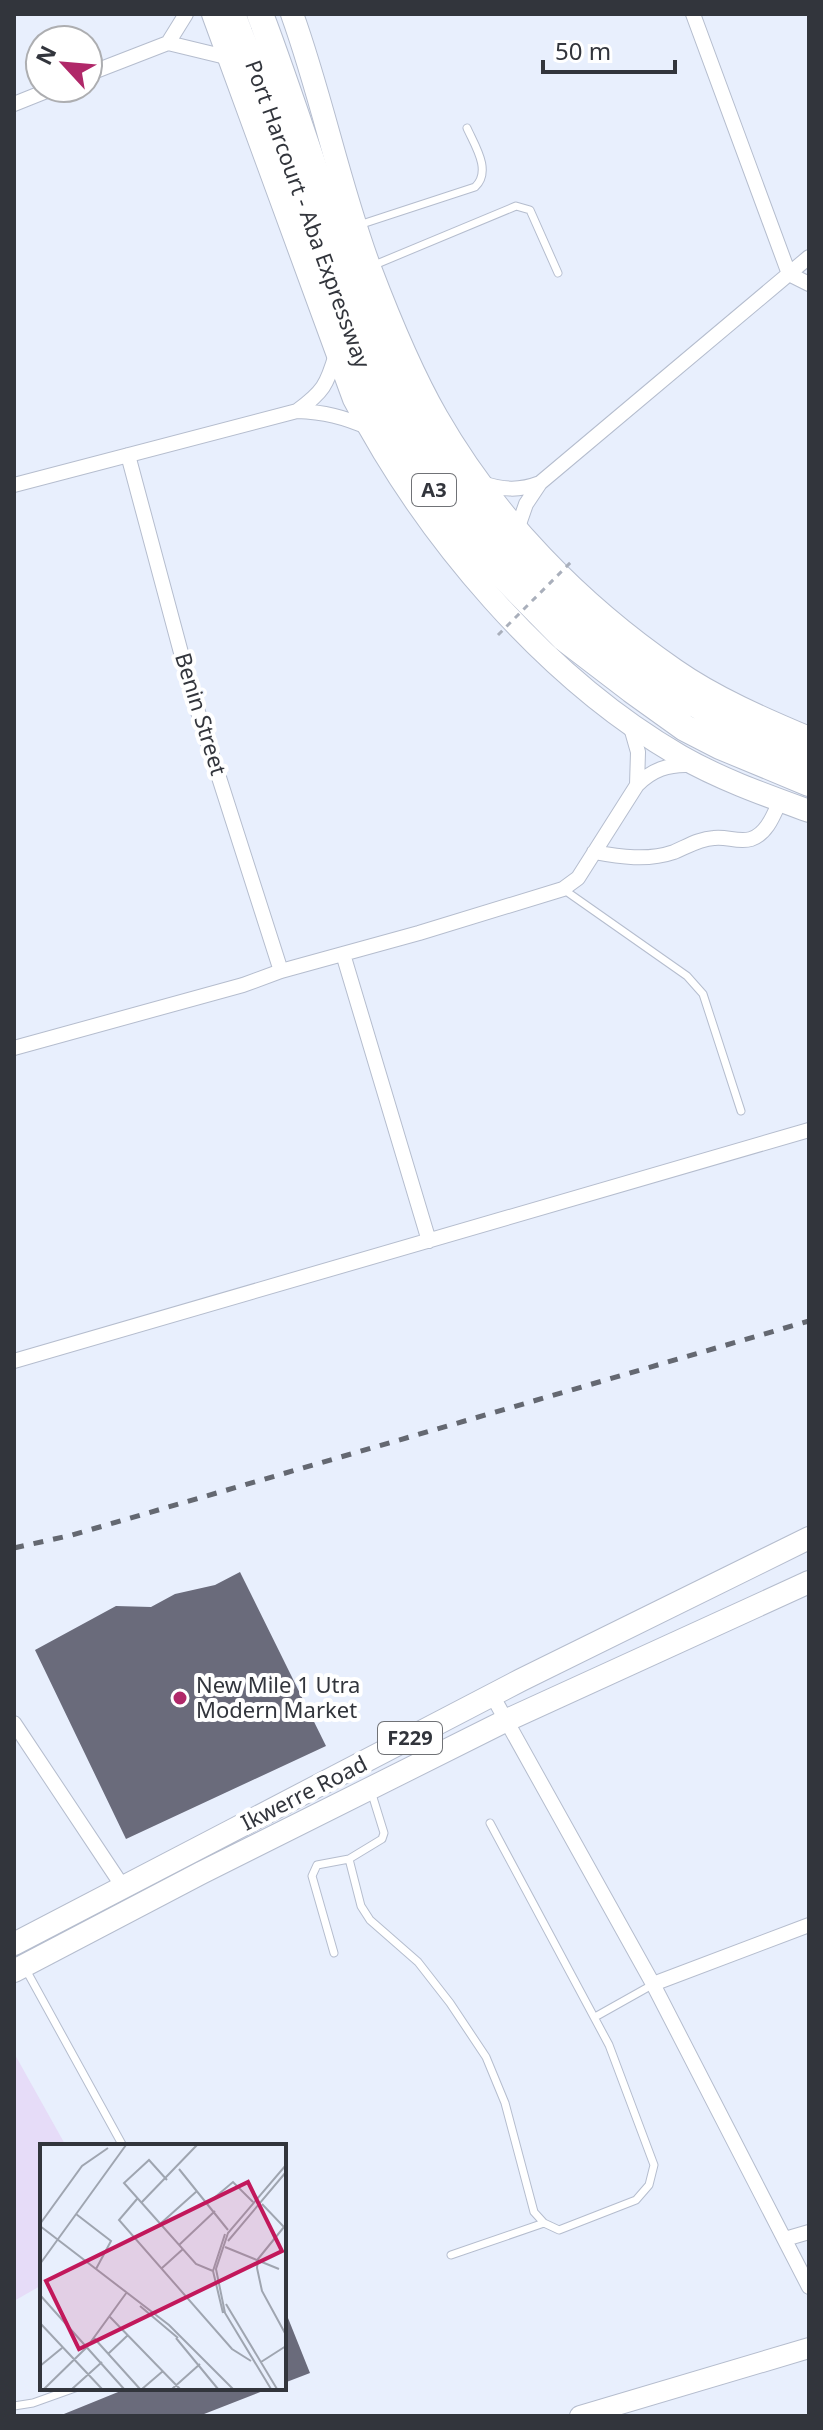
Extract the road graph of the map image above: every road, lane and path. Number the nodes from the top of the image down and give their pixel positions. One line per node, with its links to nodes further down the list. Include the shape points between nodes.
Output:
1 (186, 14): 7 (street)
2 (213, 14): 6 (main road)
3 (232, 14): 6 (highway, Port Harcourt - Aba Expressway / A3)
4 (693, 14): 13 (street)
5 (296, 15): 10 (main road)
6 (251, 38): 7 (street); 15 (highway, Port Harcourt - Aba Expressway / A3); 15 (main road)
7 (168, 43): 8 (street)
8 (104, 68)
9 (467, 128): 10 (lane, via 484,170 475,187)
10 (357, 226): 15 (main road)
11 (809, 257): 13 (street)
12 (558, 273): 15 (lane, via 530,210 516,206)
13 (789, 274): 14 (street); 20 (street)
14 (809, 284)
15 (347, 302): 16 (street, via 328,380); 17 (main road); 19 (main road, via 409,362 437,417); 27 (highway, Port Harcourt - Aba Expressway / A3, via 451,479 549,594 600,639 697,707); 29 (highway, Port Harcourt - Aba Expressway / A3, via 373,387 401,440 471,543 513,588 564,638 685,728)
16 (297, 411): 17 (street, via 322,412); 18 (street)
17 (369, 428): 25 (main road, via 476,580 551,657)
18 (128, 455): 21 (street); 36 (street, Benin Street, via 191,690)
19 (481, 483): 20 (street, via 513,490); 22 (main road)
20 (540, 483): 22 (street)
21 (14, 485)
22 (517, 530): 26 (main road, via 563,580 676,671)
23 (571, 562): 24 (path, bridge)
24 (498, 635)
25 (630, 724): 28 (main road); 30 (street, via 638,752)
26 (809, 738)
27 (809, 760)
28 (698, 766): 30 (street, via 658,769); 31 (main road)
29 (809, 783)
30 (637, 785): 33 (street)
31 (780, 801): 32 (main road); 33 (street, via 768,825 751,840 718,837 671,853 630,858)
32 (809, 811)
33 (594, 852): 34 (street, via 578,878)
34 (563, 889): 35 (street); 38 (lane, via 698,987)
35 (343, 954): 36 (street); 40 (street)
36 (281, 971): 37 (street)
37 (14, 1048)
38 (741, 1111)
39 (809, 1130): 40 (street)
40 (429, 1241): 41 (street)
41 (14, 1361)
42 (809, 1538): 44 (main road, Ikwerre Road / F229)
43 (809, 1582): 45 (main road, Ikwerre Road / F229)
44 (492, 1695): 45 (street); 50 (main road, Ikwerre Road / F229)
45 (505, 1721): 47 (main road, Ikwerre Road / F229); 55 (street)
46 (14, 1723): 50 (street)
47 (371, 1789): 49 (lane, via 384,1833); 54 (main road, Ikwerre Road / F229)
48 (490, 1823): 56 (lane)
49 (349, 1859): 53 (lane, via 317,1865 312,1876); 58 (lane, via 370,1920 418,1962 486,2057 505,2103 534,2212)
50 (123, 1887): 52 (main road, Ikwerre Road / F229)
51 (809, 1925): 55 (street)
52 (14, 1944)
53 (334, 1953)
54 (19, 1969): 57 (lane)
55 (653, 1984): 56 (lane); 60 (street)
56 (595, 2017): 58 (lane, via 654,2165 649,2185 636,2200 559,2230)
57 (122, 2144)
58 (544, 2223): 61 (lane)
59 (809, 2232): 60 (street)
60 (785, 2239): 62 (street)
61 (451, 2255)
62 (809, 2287)
63 (809, 2348): 66 (street)
64 (69, 2390): 65 (lane)
65 (14, 2406)
66 (580, 2416)

